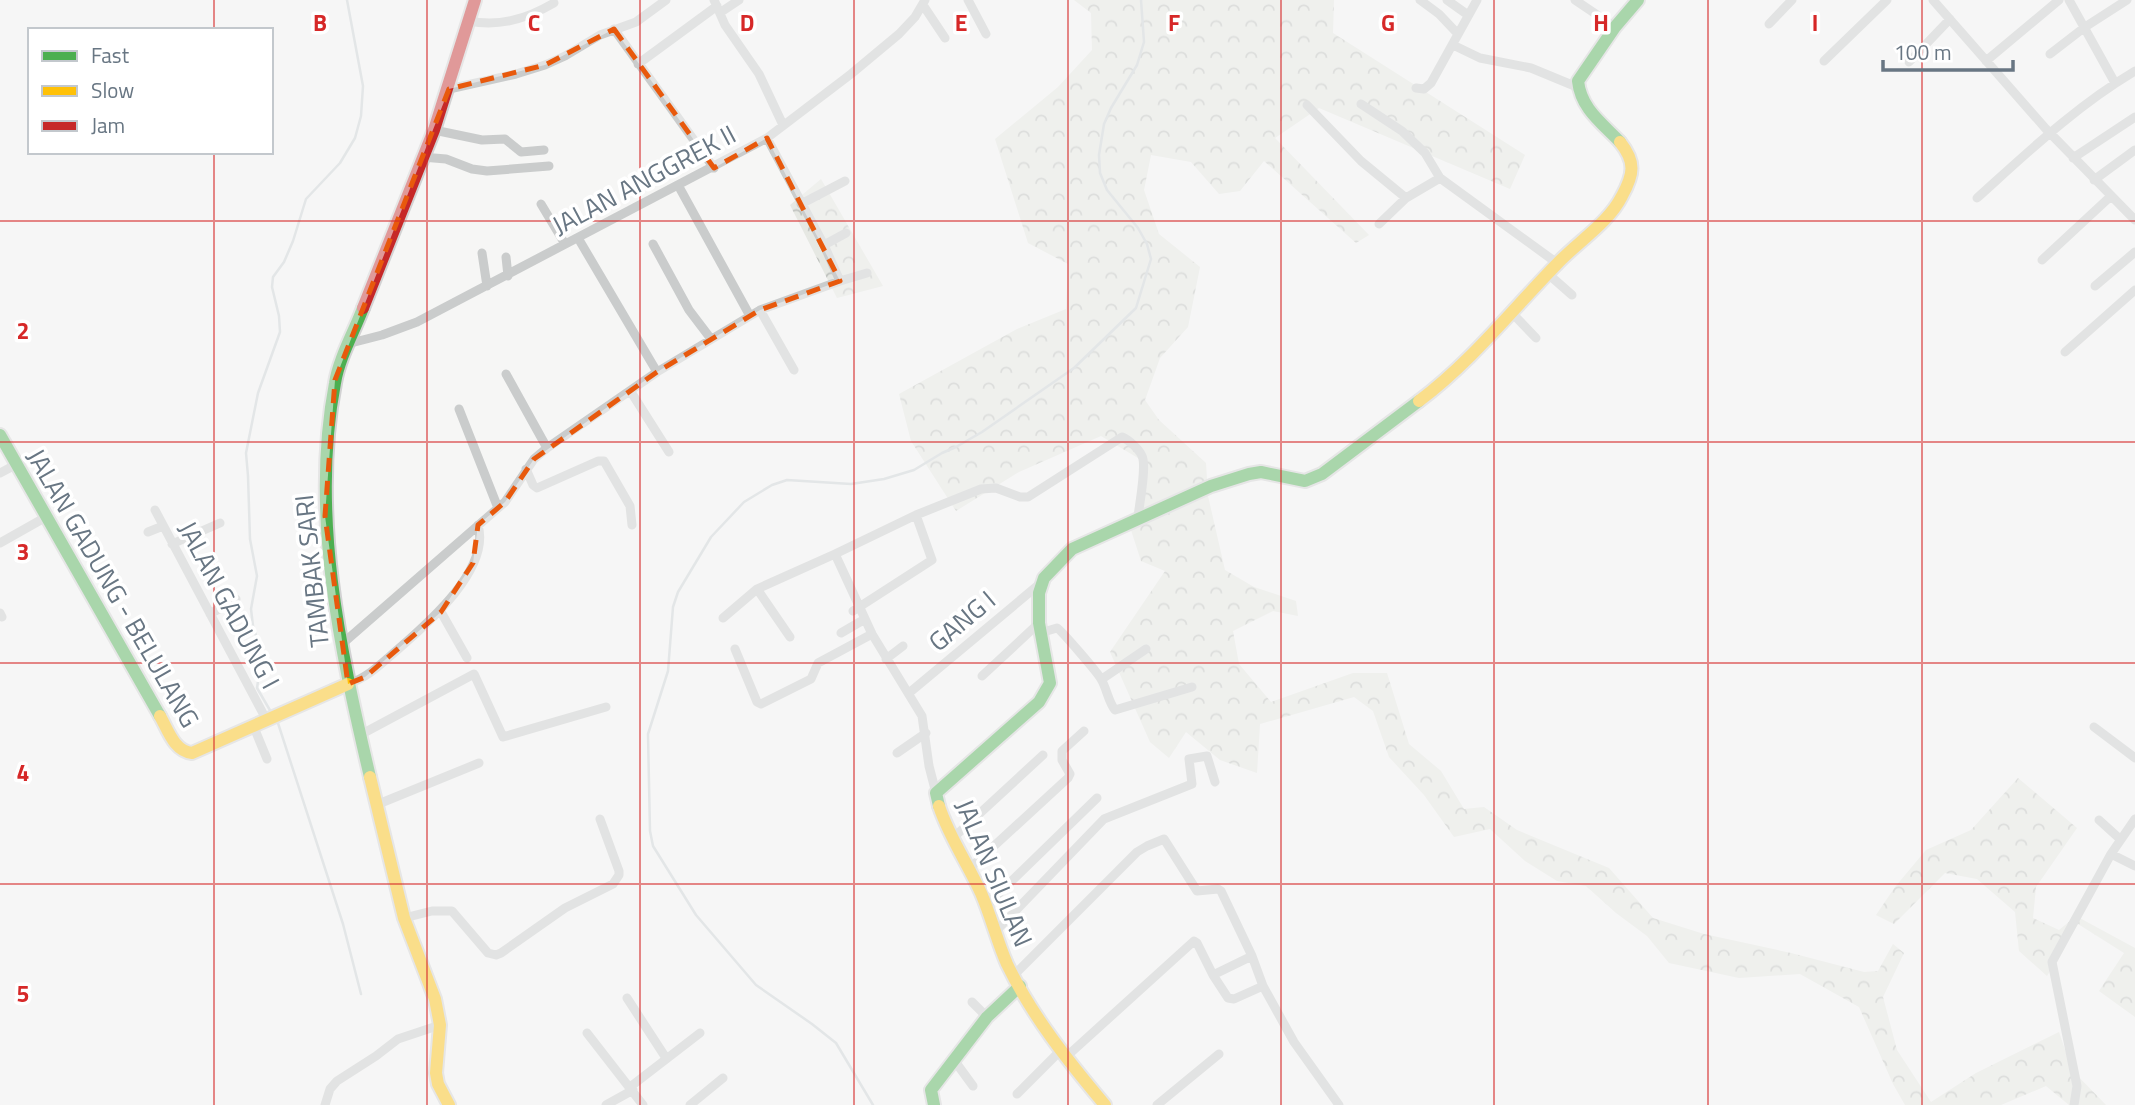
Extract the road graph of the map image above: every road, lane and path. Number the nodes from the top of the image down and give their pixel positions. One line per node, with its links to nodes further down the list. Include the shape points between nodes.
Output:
1 (475, 0): 21 (street, TAMBAK SARI)
2 (666, 0): 25 (street, via 636,22)
3 (739, 0): 18 (street)
4 (968, 0): 27 (street)
5 (1420, 0): 26 (street)
6 (1447, 0): 19 (street)
7 (1477, 0): 19 (street)
8 (1575, 0): 23 (street)
9 (1638, 0): 23 (street)
10 (1792, 0): 22 (street)
11 (1887, 0): 31 (street)
12 (1933, 0): 20 (street)
13 (2059, 0): 32 (street)
14 (2069, 0): 24 (street)
15 (2127, 0): 24 (street)
16 (554, 3): 21 (street, via 503,23)
17 (924, 3): 28 (street); 43 (street, JALAN ANGGREK II, via 898,34)
18 (717, 6): 34 (street); 43 (street, via 759,74)
19 (1468, 15): 26 (street)
20 (1950, 19): 32 (street); 33 (street)
21 (469, 21): 39 (street, TAMBAK SARI)
22 (1769, 24)
23 (1615, 27): 37 (street, via 1580,75)
24 (2085, 27): 30 (street); 36 (street)
25 (614, 29): 34 (street); 39 (street, via 545,65)
26 (1457, 33): 29 (street)
27 (986, 34)
28 (945, 38)
29 (1453, 45): 37 (street, via 1480,58 1531,68); 38 (street, via 1427,87)
30 (2050, 54)
31 (1824, 61)
32 (1986, 61): 45 (street)
33 (1909, 62)
34 (638, 64): 52 (street)
35 (2135, 71): 36 (street)
36 (2115, 83): 45 (street)
37 (1577, 87): 73 (street, via 1589,109 1627,151 1633,167 1628,186 1607,216)
38 (1416, 88)
39 (449, 89): 44 (street, TAMBAK SARI)
40 (1361, 104): 53 (street, via 1410,138)
41 (1307, 105): 58 (street, via 1361,161)
42 (2135, 117): 50 (street)
43 (783, 125): 46 (street, JALAN ANGGREK II)
44 (434, 130): 47 (street, via 474,139 505,139 522,152); 49 (street, TAMBAK SARI)
45 (2049, 132): 50 (street); 59 (street)
46 (767, 138): 52 (street, JALAN ANGGREK II); 61 (street)
47 (544, 150)
48 (2135, 150): 54 (street)
49 (422, 157): 51 (street, via 487,171); 87 (street, TAMBAK SARI)
50 (2073, 158): 54 (street)
51 (549, 166)
52 (714, 168): 56 (street, JALAN ANGGREK II)
53 (1440, 178): 58 (street); 73 (street)
54 (2094, 180): 57 (street)
55 (845, 181): 61 (street)
56 (678, 185): 65 (street, JALAN ANGGREK II); 84 (street)
57 (2110, 196): 62 (street); 72 (street)
58 (1406, 198): 63 (street)
59 (1977, 198)
60 (541, 204): 66 (street)
61 (801, 204): 68 (street)
62 (2135, 220)
63 (1379, 224)
64 (846, 233): 68 (street)
65 (578, 238): 66 (street, JALAN ANGGREK II); 90 (street)
66 (565, 244): 76 (street, JALAN ANGGREK II)
67 (653, 244): 86 (street, via 689,310)
68 (824, 245): 77 (street)
69 (2135, 251): 79 (street)
70 (482, 253): 78 (street)
71 (506, 257): 76 (street)
72 (2042, 260)
73 (1557, 263): 75 (street)
74 (867, 273): 77 (street)
75 (1547, 273): 81 (street); 83 (street)
76 (508, 276): 78 (street, JALAN ANGGREK II)
77 (840, 281): 82 (street)
78 (487, 286): 87 (street, JALAN ANGGREK II, via 417,322)
79 (2095, 286)
80 (2135, 290): 88 (street)
81 (1572, 295)
82 (760, 310): 84 (street); 89 (street)
83 (1511, 312): 85 (street); 104 (street, via 1432,390 1322,474 1296,481 1261,472 1211,486)
84 (750, 316): 86 (street)
85 (1536, 338)
86 (711, 339): 90 (street)
87 (347, 344): 125 (street, TAMBAK SARI, via 335,380 326,456 327,547)
88 (2065, 352)
89 (794, 370)
90 (657, 372): 92 (street)
91 (506, 374): 95 (street)
92 (631, 392): 95 (street); 96 (street)
93 (459, 409): 100 (street)
94 (0, 435): 97 (street, JALAN GADUNG - BELULANG)
95 (547, 448): 98 (street)
96 (669, 452)
97 (17, 464): 99 (street); 103 (street, JALAN GADUNG - BELULANG)
98 (526, 470): 100 (street); 107 (street, via 537,488 604,461 630,506)
99 (0, 473)
100 (498, 508): 106 (street)
101 (155, 510): 108 (street, JALAN GADUNG I)
102 (916, 515): 104 (street, via 981,489 996,488 1028,497 1122,437 1144,461); 112 (street); 116 (street, via 932,560)
103 (46, 517): 110 (street); 138 (street, JALAN GADUNG - BELULANG, via 178,747 196,752)
104 (1138, 518): 113 (street, via 1072,549)
105 (220, 523): 111 (street)
106 (478, 525): 117 (street, via 480,544 473,563); 125 (street)
107 (632, 525)
108 (163, 527): 109 (street); 111 (street, JALAN GADUNG I)
109 (148, 533)
110 (0, 543)
111 (172, 544): 118 (street, JALAN GADUNG I)
112 (835, 554): 114 (street); 116 (street)
113 (1042, 582): 121 (street, JALAN SIULAN, via 1037,605); 135 (street, GANG I)
114 (757, 589): 119 (street); 124 (street)
115 (236, 599): 118 (street)
116 (857, 610): 120 (street)
117 (441, 612): 129 (street); 133 (street, via 365,677)
118 (209, 614): 137 (street, JALAN GADUNG I)
119 (723, 618)
120 (865, 619): 122 (street); 123 (street)
121 (1040, 628): 131 (street); 132 (street, via 1060,628); 149 (street, JALAN SIULAN, via 1050,683 1045,695)
122 (841, 633)
123 (872, 634): 127 (street, via 818,663 811,679 761,704); 130 (street)
124 (790, 637)
125 (342, 644): 133 (street, TAMBAK SARI)
126 (903, 646): 130 (street)
127 (735, 649)
128 (1146, 649): 132 (street)
129 (467, 658)
130 (886, 659): 135 (street)
131 (982, 676)
132 (1102, 679): 134 (street, via 1118,710)
133 (348, 684): 137 (street, JALAN GADUNG - BELULANG); 142 (street, TAMBAK SARI)
134 (1192, 687)
135 (909, 693): 141 (street)
136 (606, 708): 142 (street, via 503,737 474,674)
137 (271, 716): 138 (street, JALAN GADUNG - BELULANG)
138 (253, 725): 145 (street)
139 (2094, 727): 146 (street)
140 (1084, 731): 159 (street, via 1062,751 1069,778)
141 (926, 733): 143 (street); 149 (street)
142 (360, 735): 151 (street, TAMBAK SARI)
143 (897, 753)
144 (1043, 755): 155 (street)
145 (267, 758)
146 (2135, 758)
147 (479, 763): 151 (street)
148 (1215, 782): 162 (street, via 1207,756 1189,759 1192,784 1104,819)
149 (936, 793): 155 (street, JALAN SIULAN)
150 (1097, 798): 160 (street)
151 (376, 805): 161 (street, TAMBAK SARI)
152 (600, 819): 161 (street, via 619,871 617,879 565,908 501,953 488,953 452,911)
153 (2135, 819): 156 (street)
154 (2099, 820): 156 (street)
155 (953, 838): 159 (street, JALAN SIULAN)
156 (2120, 839): 157 (street)
157 (2111, 855): 158 (street); 190 (street, via 2052,962 2077,1086)
158 (2135, 866)
159 (969, 869): 160 (street, JALAN SIULAN)
160 (986, 905): 162 (street, JALAN SIULAN)
161 (404, 918): 170 (street, TAMBAK SARI, via 433,992)
162 (995, 932): 165 (street, JALAN SIULAN)
163 (1252, 957): 164 (street); 165 (street, via 1221,891 1197,891 1162,839 1137,852); 166 (street)
164 (1213, 975): 166 (street, via 1231,1000); 173 (street, via 1197,943 1190,942)
165 (1016, 981): 169 (street); 173 (street, JALAN SIULAN)
166 (1263, 986): 189 (street, via 1294,1042)
167 (627, 998): 175 (street)
168 (972, 1002): 169 (street)
169 (987, 1017): 176 (street)
170 (440, 1025): 181 (street, via 398,1039 337,1081); 182 (street, TAMBAK SARI, via 436,1073)
171 (587, 1033): 179 (street)
172 (700, 1033): 175 (street)
173 (1063, 1054): 180 (street); 187 (street, JALAN SIULAN)
174 (1219, 1054): 188 (street)
175 (666, 1058): 179 (street)
176 (954, 1060): 178 (street); 186 (street, via 931,1090)
177 (723, 1078): 185 (street)
178 (973, 1086)
179 (631, 1088): 183 (street); 184 (street)
180 (1017, 1094)
181 (325, 1105)
182 (449, 1105)
183 (606, 1105)
184 (643, 1105)
185 (690, 1105)
186 (934, 1105)
187 (1105, 1105)
188 (1157, 1105)
189 (1339, 1105)
190 (2074, 1105)

